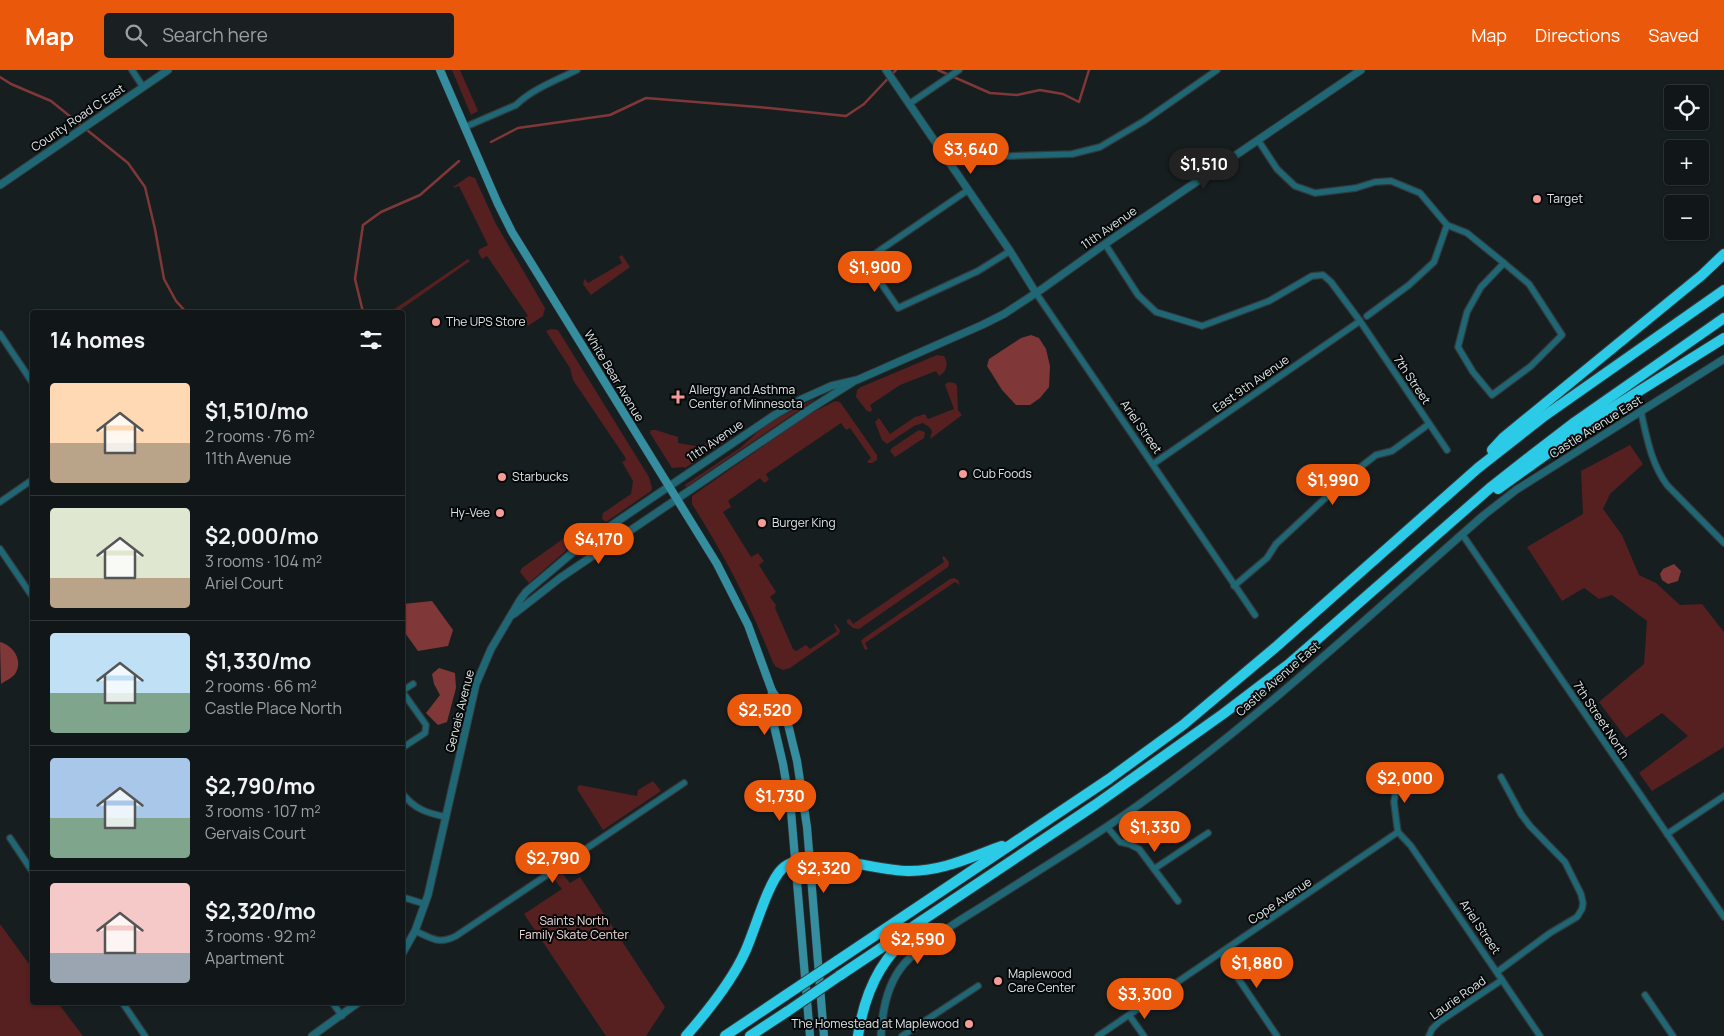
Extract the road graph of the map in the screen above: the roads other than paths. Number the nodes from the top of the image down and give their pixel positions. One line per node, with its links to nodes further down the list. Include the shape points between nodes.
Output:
1 (132, 70): 9 (street)
2 (168, 70): 9 (street, County Road C East)
3 (440, 70): 11 (main road, White Bear Avenue)
4 (577, 70): 11 (street, via 516,105)
5 (886, 70): 10 (street, Ariel Street)
6 (958, 70): 10 (street)
7 (1217, 70): 13 (street, via 1100,147 1072,154)
8 (1361, 70): 12 (street, 11th Avenue)
9 (143, 87): 14 (street, County Road C East)
10 (909, 104): 13 (street, Ariel Street)
11 (465, 127): 36 (main road, White Bear Avenue, via 512,232)
12 (1258, 140): 16 (street, via 1277,169 1295,186 1315,193 1391,181 1420,192); 17 (street, 11th Avenue)
13 (946, 158): 15 (street, Ariel Street)
14 (0, 185)
15 (968, 190): 18 (street, Ariel Street); 18 (street, via 876,253 872,264 874,275 898,308 978,271)
16 (1447, 226): 20 (street, via 1466,233); 23 (street, via 1434,262)
17 (1105, 244): 22 (street, 11th Avenue); 25 (street, 7th Street, via 1138,294 1156,312 1188,322 1202,326 1219,321 1269,302 1312,276 1323,275)
18 (1010, 251): 22 (street, Ariel Street)
19 (1724, 254): 37 (highway, via 1504,437)
20 (1504, 263): 20 (street, via 1529,284 1562,335 1531,366 1492,395 1458,347 1467,312 1481,287)
21 (1724, 290): 37 (highway, via 1543,417)
22 (1036, 293): 30 (street, 11th Avenue, via 982,325); 34 (street, Ariel Street)
23 (1367, 316)
24 (1724, 318): 40 (highway, via 1574,422)
25 (1360, 321): 32 (street, 7th Street); 34 (street, East 9th Avenue)
26 (0, 334): 29 (street)
27 (1724, 338): 40 (highway, via 1604,414)
28 (1724, 359): 31 (street, Castle Avenue East)
29 (30, 379)
30 (857, 380): 36 (street, 11th Avenue, via 831,386 802,399); 38 (street, 11th Avenue)
31 (1640, 412): 41 (street, Castle Avenue East, via 1516,490); 42 (street, via 1659,474)
32 (1430, 424): 33 (street, 7th Street); 44 (street, via 1392,451 1376,455 1349,476 1276,544 1267,558)
33 (1448, 450)
34 (1153, 464): 44 (street, Ariel Street)
35 (30, 481): 39 (street)
36 (669, 486): 38 (main road, White Bear Avenue); 47 (street, Gervais Avenue, via 551,570 526,592)
37 (1445, 496): 64 (highway, via 1207,706 1128,766)
38 (677, 500): 47 (street, Gervais Avenue, via 560,578); 50 (main road, White Bear Avenue, via 738,605)
39 (0, 502)
40 (1458, 516): 71 (highway, via 1289,664 1243,699)
41 (1462, 534): 59 (street, Castle Avenue East, via 1242,725); 62 (street, 7th Street North)
42 (1724, 543)
43 (0, 549): 45 (street)
44 (1234, 586): 46 (street, Ariel Street)
45 (30, 593)
46 (1255, 615)
47 (511, 616): 58 (street, Gervais Avenue, via 491,649 476,684)
48 (413, 684): 49 (street)
49 (405, 689)
50 (772, 691): 65 (main road, via 784,708 794,746); 66 (main road, via 771,713 788,789)
51 (405, 695): 52 (street, via 426,729)
52 (405, 746)
53 (1398, 777): 60 (street, via 1394,802)
54 (1501, 777): 77 (street, Laurie Road, via 1530,826 1565,862 1582,897 1582,909 1573,921 1550,933)
55 (684, 783): 74 (street, via 456,936 439,941)
56 (405, 796): 58 (street, via 423,812)
57 (1724, 796): 62 (street)
58 (446, 817): 72 (street, Gervais Avenue)
59 (1107, 827): 68 (street, via 1116,839 1139,849); 94 (street, Castle Avenue East, via 955,924 914,954 890,987)
60 (1398, 832): 76 (street, Cope Avenue); 77 (street, Ariel Street)
61 (1208, 833): 68 (street)
62 (1667, 834): 73 (street, 7th Street North)
63 (10, 838): 67 (street)
64 (1016, 842): 65 (highway, via 949,866 920,871 826,859); 89 (highway, bridge)
65 (810, 860): 66 (highway); 92 (main road)
66 (796, 862): 88 (highway, via 788,863 780,871 744,954 712,1004); 91 (main road)
67 (30, 868)
68 (1154, 869): 70 (street)
69 (405, 898): 72 (street)
70 (1178, 901)
71 (948, 903): 90 (highway, bridge); 93 (highway, via 888,957 866,999)
72 (425, 904): 74 (street, Gervais Avenue)
73 (1724, 917)
74 (415, 931): 75 (street, Gervais Avenue)
75 (405, 949)
76 (1220, 953): 84 (street, Cope Avenue); 98 (street)
77 (1497, 972): 78 (street, Ariel Street)
78 (1502, 980): 99 (street, Laurie Road, via 1439,1022); 100 (street, Ariel Street)
79 (978, 986): 95 (street)
80 (1645, 995): 101 (street)
81 (124, 1005): 86 (street)
82 (334, 1005): 85 (street)
83 (355, 1005): 85 (street)
84 (1129, 1015): 96 (street, Cope Avenue); 97 (street)
85 (342, 1016): 87 (street)
86 (145, 1036)
87 (312, 1036)
88 (686, 1036)
89 (725, 1036)
90 (750, 1036)
91 (810, 1036)
92 (824, 1036)
93 (858, 1036)
94 (881, 1036)
95 (902, 1036)
96 (1098, 1036)
97 (1144, 1036)
98 (1277, 1036)
99 (1429, 1036)
100 (1540, 1036)
101 (1672, 1036)

